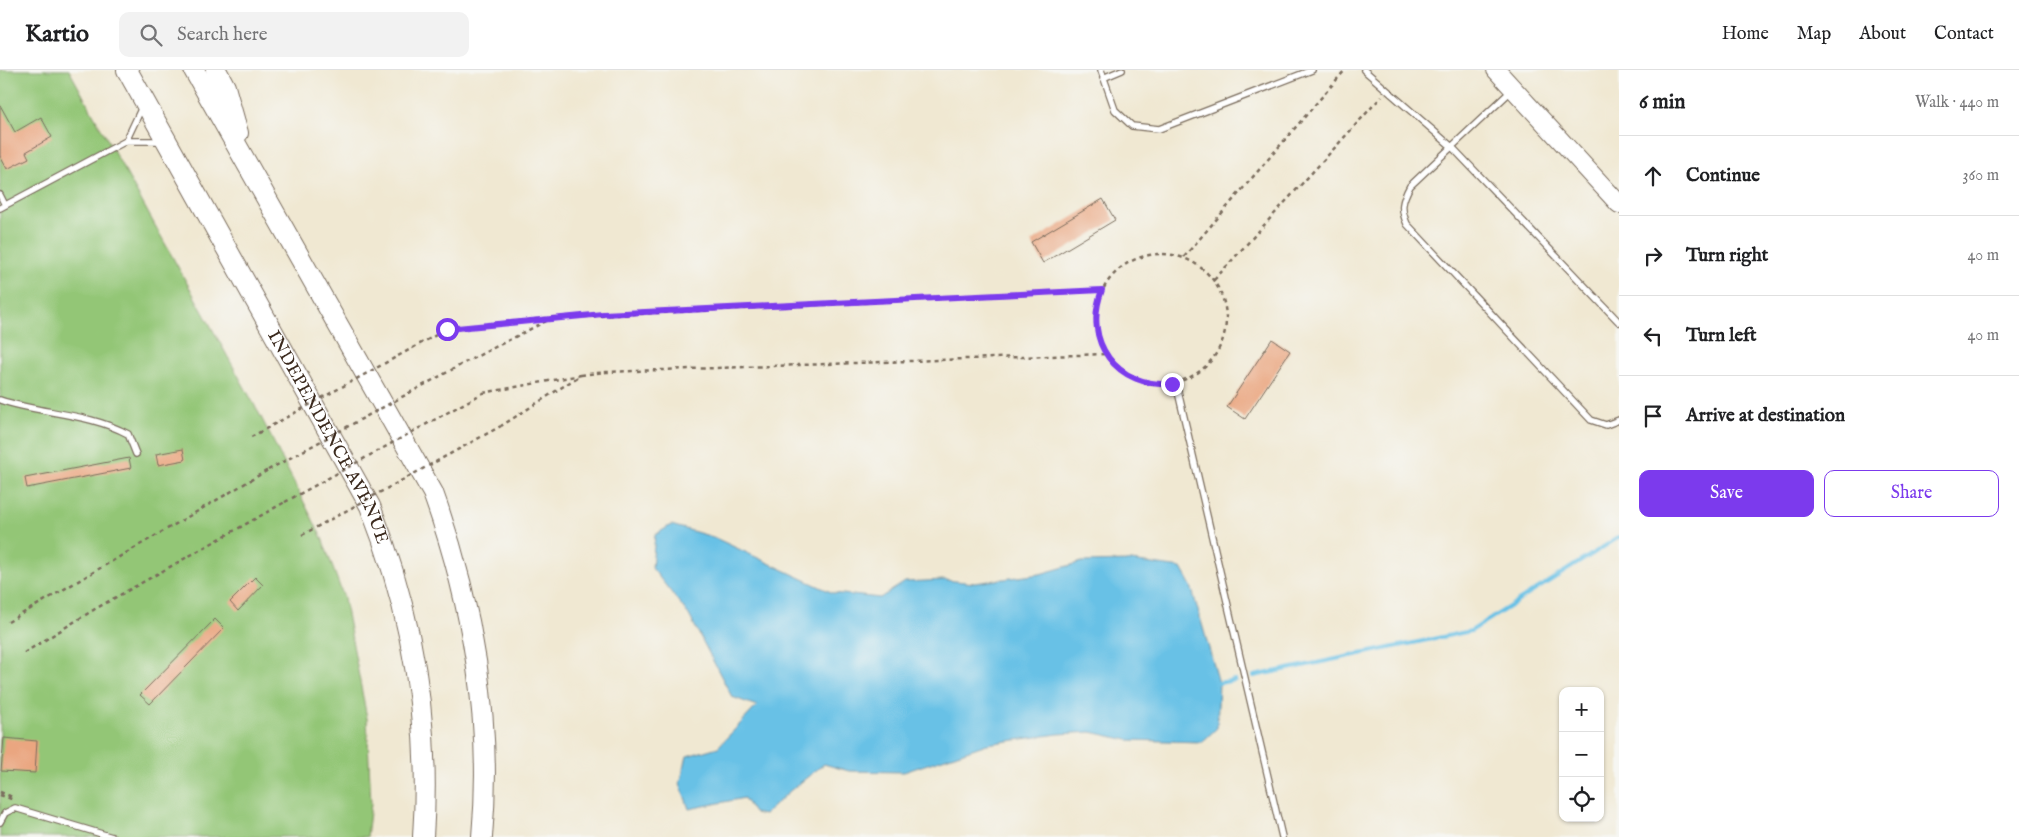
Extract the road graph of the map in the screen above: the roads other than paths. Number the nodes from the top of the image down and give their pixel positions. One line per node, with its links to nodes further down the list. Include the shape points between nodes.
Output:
1 (127, 70): 11 (highway, INDEPENDENCE AVENUE)
2 (194, 70): 15 (highway)
3 (216, 70): 15 (highway, via 225,87)
4 (1101, 70): 9 (lane)
5 (1122, 70): 9 (lane)
6 (1312, 70): 9 (lane, via 1159,129 1132,126 1115,110)
7 (1364, 70): 14 (lane)
8 (1496, 70): 10 (main road)
9 (1103, 78)
10 (1512, 90): 14 (lane); 17 (main road)
11 (144, 101): 12 (lane); 13 (highway, INDEPENDENCE AVENUE)
12 (126, 141): 13 (lane); 18 (lane)
13 (167, 142): 26 (highway, INDEPENDENCE AVENUE, via 370,506 386,547 404,610 417,675 424,757)
14 (1452, 147): 19 (lane); 22 (lane, via 1410,186 1402,200 1407,224 1591,420 1606,425)
15 (248, 166): 27 (highway, via 433,493 449,536 472,638 480,701 486,794)
16 (0, 195): 18 (lane)
17 (1619, 204)
18 (3, 207)
19 (1619, 322)
20 (1176, 383): 28 (lane)
21 (0, 400): 23 (lane, via 112,426 128,434)
22 (1619, 420)
23 (136, 454)
24 (0, 822): 25 (lane, via 5,813 15,808)
25 (112, 837)
26 (423, 837)
27 (482, 837)
28 (1282, 837)

